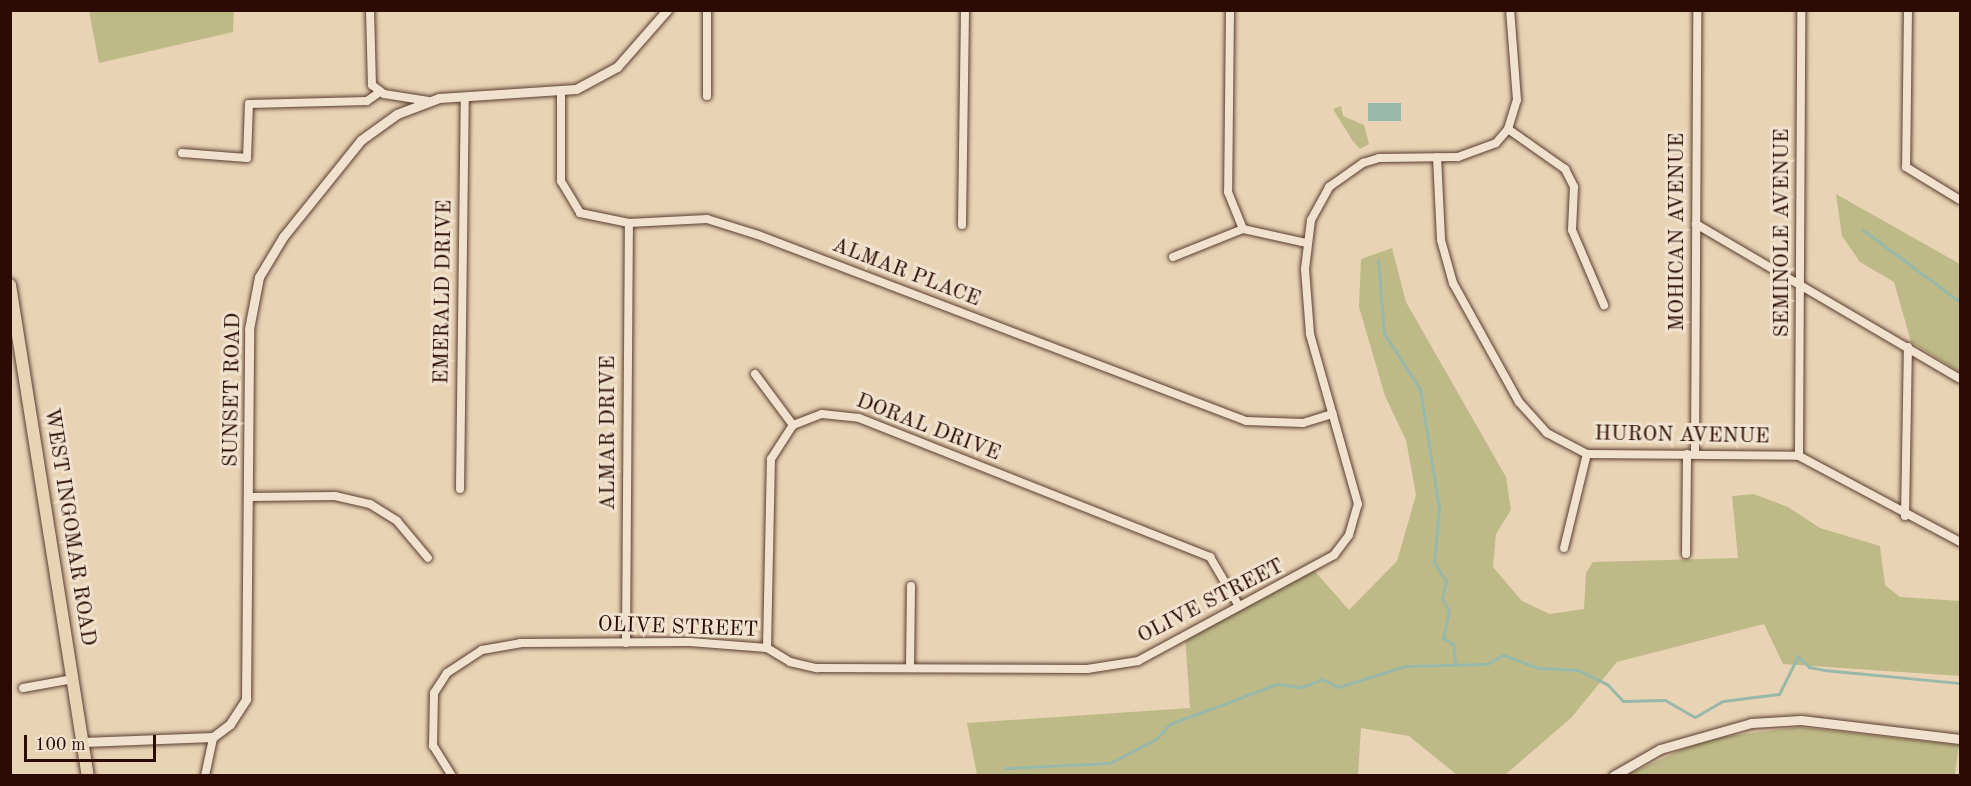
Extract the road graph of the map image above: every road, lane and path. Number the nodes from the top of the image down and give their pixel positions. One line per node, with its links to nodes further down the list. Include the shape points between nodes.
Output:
1 (370, 10): 10 (street, via 371,80)
2 (667, 10): 11 (street, SUNSET ROAD, via 617,67)
3 (707, 10): 12 (street)
4 (965, 10): 21 (street)
5 (1230, 10): 22 (street, via 1228,192)
6 (1510, 10): 15 (street, via 1517,100)
7 (1697, 10): 20 (street, MOHICAN AVENUE)
8 (1801, 10): 25 (street, SEMINOLE AVENUE)
9 (1908, 10): 18 (street, via 1906,167)
10 (380, 92): 14 (street); 16 (street, via 367,101 249,104 247,158)
11 (561, 93): 13 (street, SUNSET ROAD); 19 (street, ALMAR PLACE, via 561,181 568,200 580,213)
12 (707, 96)
13 (465, 97): 14 (street, SUNSET ROAD); 37 (street, EMERALD DRIVE)
14 (428, 100): 38 (street, SUNSET ROAD, via 362,140 282,237 260,277 249,329)
15 (1508, 129): 17 (street, OLIVE STREET, via 1480,152); 27 (street, via 1565,169 1574,187 1572,230)
16 (182, 153)
17 (1437, 158): 23 (street, OLIVE STREET, via 1379,158 1346,171 1318,202); 34 (street, HURON AVENUE, via 1441,240 1453,283 1532,420)
18 (1960, 200)
19 (628, 223): 32 (street, ALMAR PLACE, via 707,219 1246,421 1303,423); 46 (street, ALMAR DRIVE)
20 (1696, 224): 25 (street); 35 (street, MOHICAN AVENUE)
21 (962, 225)
22 (1243, 230): 23 (street); 24 (street)
23 (1306, 243): 32 (street, OLIVE STREET, via 1310,334)
24 (1173, 257)
25 (1801, 284): 29 (street); 36 (street, SEMINOLE AVENUE)
26 (10, 285): 28 (main road, WEST INGOMAR ROAD)
27 (1604, 305)
28 (15, 341): 49 (main road, WEST INGOMAR ROAD)
29 (1908, 347): 31 (street); 39 (street)
30 (755, 374): 33 (street)
31 (1960, 379)
32 (1333, 414): 45 (street, OLIVE STREET, via 1358,504 1349,535 1327,560)
33 (793, 425): 45 (street, DORAL DRIVE, via 822,414 859,418 1210,557); 47 (street, via 771,459)
34 (1587, 454): 35 (street, HURON AVENUE); 41 (street)
35 (1691, 454): 36 (street, HURON AVENUE); 42 (street, MOHICAN AVENUE)
36 (1799, 456): 39 (street, HURON AVENUE)
37 (460, 489)
38 (249, 497): 43 (street, via 334,496 370,504 397,521); 51 (street, SUNSET ROAD, via 249,690 237,716)
39 (1905, 516): 40 (street, HURON AVENUE)
40 (1960, 542)
41 (1564, 548)
42 (1686, 554)
43 (428, 558)
44 (911, 586): 48 (street)
45 (1239, 606): 48 (street, OLIVE STREET, via 1138,660 1087,669)
46 (626, 643): 47 (street, OLIVE STREET); 56 (street, OLIVE STREET, via 520,643 482,650 447,673 434,693 433,747)
47 (767, 648): 48 (street, OLIVE STREET, via 790,662 817,668)
48 (910, 668)
49 (73, 679): 50 (street); 53 (main road, WEST INGOMAR ROAD)
50 (23, 688)
51 (213, 737): 53 (street); 55 (street)
52 (1960, 739): 57 (street, via 1801,720 1751,723 1660,749)
53 (83, 742): 54 (main road, WEST INGOMAR ROAD)
54 (88, 776)
55 (206, 776)
56 (452, 776)
57 (1613, 776)

